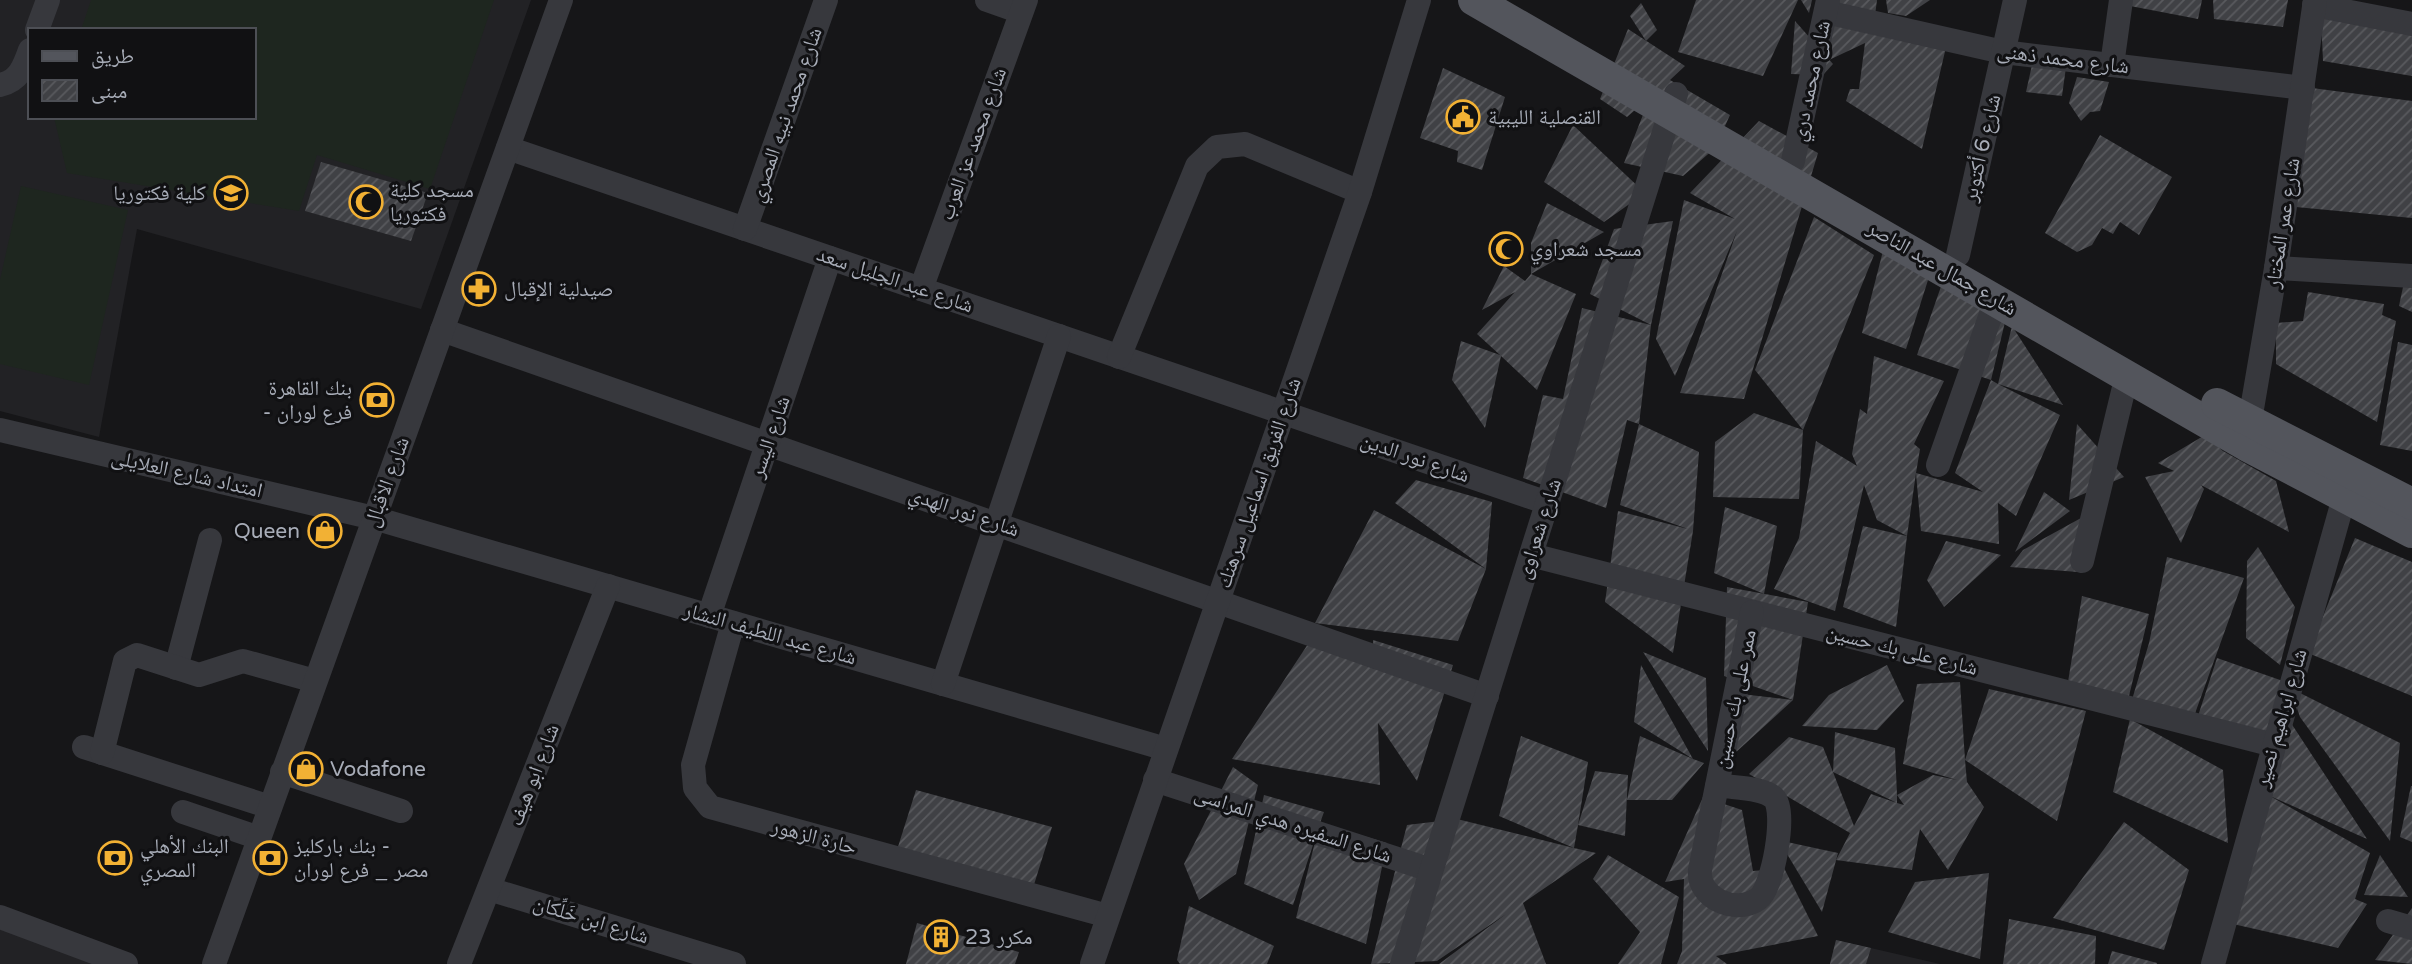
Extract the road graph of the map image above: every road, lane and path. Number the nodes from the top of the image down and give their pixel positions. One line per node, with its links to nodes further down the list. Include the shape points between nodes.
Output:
1 (48, 0): 14 (street)
2 (561, 0): 21 (street, شارع الاقبال)
3 (826, 0): 24 (street, شارع محمد نبيه المصري)
4 (987, 0): 11 (street)
5 (1419, 0): 23 (street, شارع الفريق اسماعيل سرهنك)
6 (1474, 0): 20 (main road, شارع جمال عبد الناصر)
7 (1515, 0): 20 (main road, شارع جمال عبد الناصر)
8 (2015, 0): 15 (street, شارع 6 أكتوبر)
9 (2121, 0): 17 (street)
10 (2314, 2): 13 (street); 19 (street, شارع عمر المختار)
11 (1023, 6): 29 (street, شارع محمد عز العرب)
12 (1827, 6): 15 (street, شارع محمد ذهنى); 22 (street, شارع محمد دري)
13 (2412, 24)
14 (38, 28)
15 (2003, 52): 17 (street, شارع محمد ذهنى); 25 (street, شارع 6 أكتوبر)
16 (28, 56): 18 (street, via 23,71)
17 (2112, 65): 19 (street, شارع محمد ذهنى)
18 (0, 85)
19 (2304, 88): 27 (street, شارع عمر المختار)
20 (1673, 103): 22 (main road, شارع جمال عبد الناصر); 30 (main road, شارع جمال عبد الناصر); 41 (street, شارع شعراوى)
21 (508, 148): 24 (street, شارع عبد الجليل سعد); 31 (street, شارع الاقبال)
22 (1794, 161): 25 (main road, شارع جمال عبد الناصر)
23 (1360, 192): 33 (street, via 1245,144 1217,147 1197,166); 35 (street, شارع الفريق اسماعيل سرهنك)
24 (745, 229): 26 (street, شارع عبد الجليل سعد)
25 (1958, 255): 37 (main road, شارع جمال عبد الناصر)
26 (830, 258): 29 (street, شارع عبد الجليل سعد); 38 (street, شارع اليسر)
27 (2276, 268): 28 (street); 37 (street, شارع عمر المختار)
28 (2412, 276)
29 (921, 289): 32 (street, شارع عبد الجليل سعد)
30 (1996, 300): 34 (main road, شارع جمال عبد الناصر); 39 (street)
31 (442, 330): 38 (street, شارع نور الهدي); 43 (street, شارع الاقبال)
32 (1059, 337): 33 (street, شارع عبد الجليل سعد); 44 (street)
33 (1119, 357): 35 (street, شارع عبد الجليل سعد)
34 (2127, 375): 37 (main road, شارع جمال عبد الناصر); 48 (street)
35 (1283, 413): 41 (street, شارع نور الدين); 50 (street, شارع الفريق اسماعيل سرهنك)
36 (0, 430): 43 (street, امتداد شارع العلايلى)
37 (2248, 434): 40 (main road, شارع جمال عبد الناصر)
38 (768, 444): 44 (street, شارع نور الهدي); 52 (street, شارع اليسر)
39 (1938, 466)
40 (2347, 486): 42 (main road, شارع جمال عبد الناصر); 45 (main road, شارع جمال عبد الناصر); 57 (street, شارع ابراهيم نصير)
41 (1548, 503): 47 (street, شارع شعراوى)
42 (2412, 504)
43 (374, 518): 49 (street, شارع عبد اللطيف النشار); 54 (street, شارع الاقبال)
44 (997, 524): 50 (street, شارع نور الهدي); 55 (street)
45 (2412, 532)
46 (210, 540): 53 (street)
47 (1531, 555): 51 (street, شارع على بك حسين); 56 (street, شارع شعراوى)
48 (2082, 561)
49 (608, 586): 52 (street, شارع عبد اللطيف النشار); 67 (street, شارع ابو هيف)
50 (1218, 601): 56 (street, شارع نور الهدي); 58 (street, شارع الفريق اسماعيل سرهنك)
51 (1752, 612): 57 (street, شارع على بك حسين); 61 (street, ممر على بك حسين)
52 (721, 619): 55 (street, شارع عبد اللطيف النشار); 68 (street, حارة الزهور, via 693,765 695,788 710,807)
53 (176, 668): 54 (street, via 199,675 243,661); 62 (street, via 137,655 125,661 93,750)
54 (315, 681): 59 (street, شارع الاقبال)
55 (943, 684): 58 (street, شارع عبد اللطيف النشار)
56 (1487, 696): 66 (street, شارع شعراوى)
57 (2274, 745): 79 (street, شارع ابراهيم نصير)
58 (1166, 749): 60 (street, شارع الفريق اسماعيل سرهنك)
59 (282, 772): 62 (street, شارع الاقبال); 63 (street)
60 (1155, 780): 66 (street, شارع السفيره هدي المراسى); 68 (street, شارع الفريق اسماعيل سرهنك)
61 (1717, 785): 61 (street, ممر على بك حسين, via 1701,885 1718,900 1751,903 1760,899 1770,884 1781,811 1770,795)
62 (270, 807): 65 (street, شارع الاقبال)
63 (401, 811)
64 (183, 812): 65 (street)
65 (259, 838): 74 (street, شارع الاقبال)
66 (1432, 870): 78 (street, شارع شعراوى)
67 (489, 888): 72 (street, شارع ابن خَلِّكان); 75 (street, شارع ابو هيف)
68 (1108, 916): 77 (street, شارع الفريق اسماعيل سرهنك)
69 (0, 917): 73 (street)
70 (2388, 921): 71 (street)
71 (2412, 928)
72 (703, 959): 76 (street, شارع ابن خَلِّكان)
73 (126, 964)
74 (214, 964)
75 (459, 964)
76 (734, 964)
77 (1092, 964)
78 (1402, 964)
79 (2213, 964)

